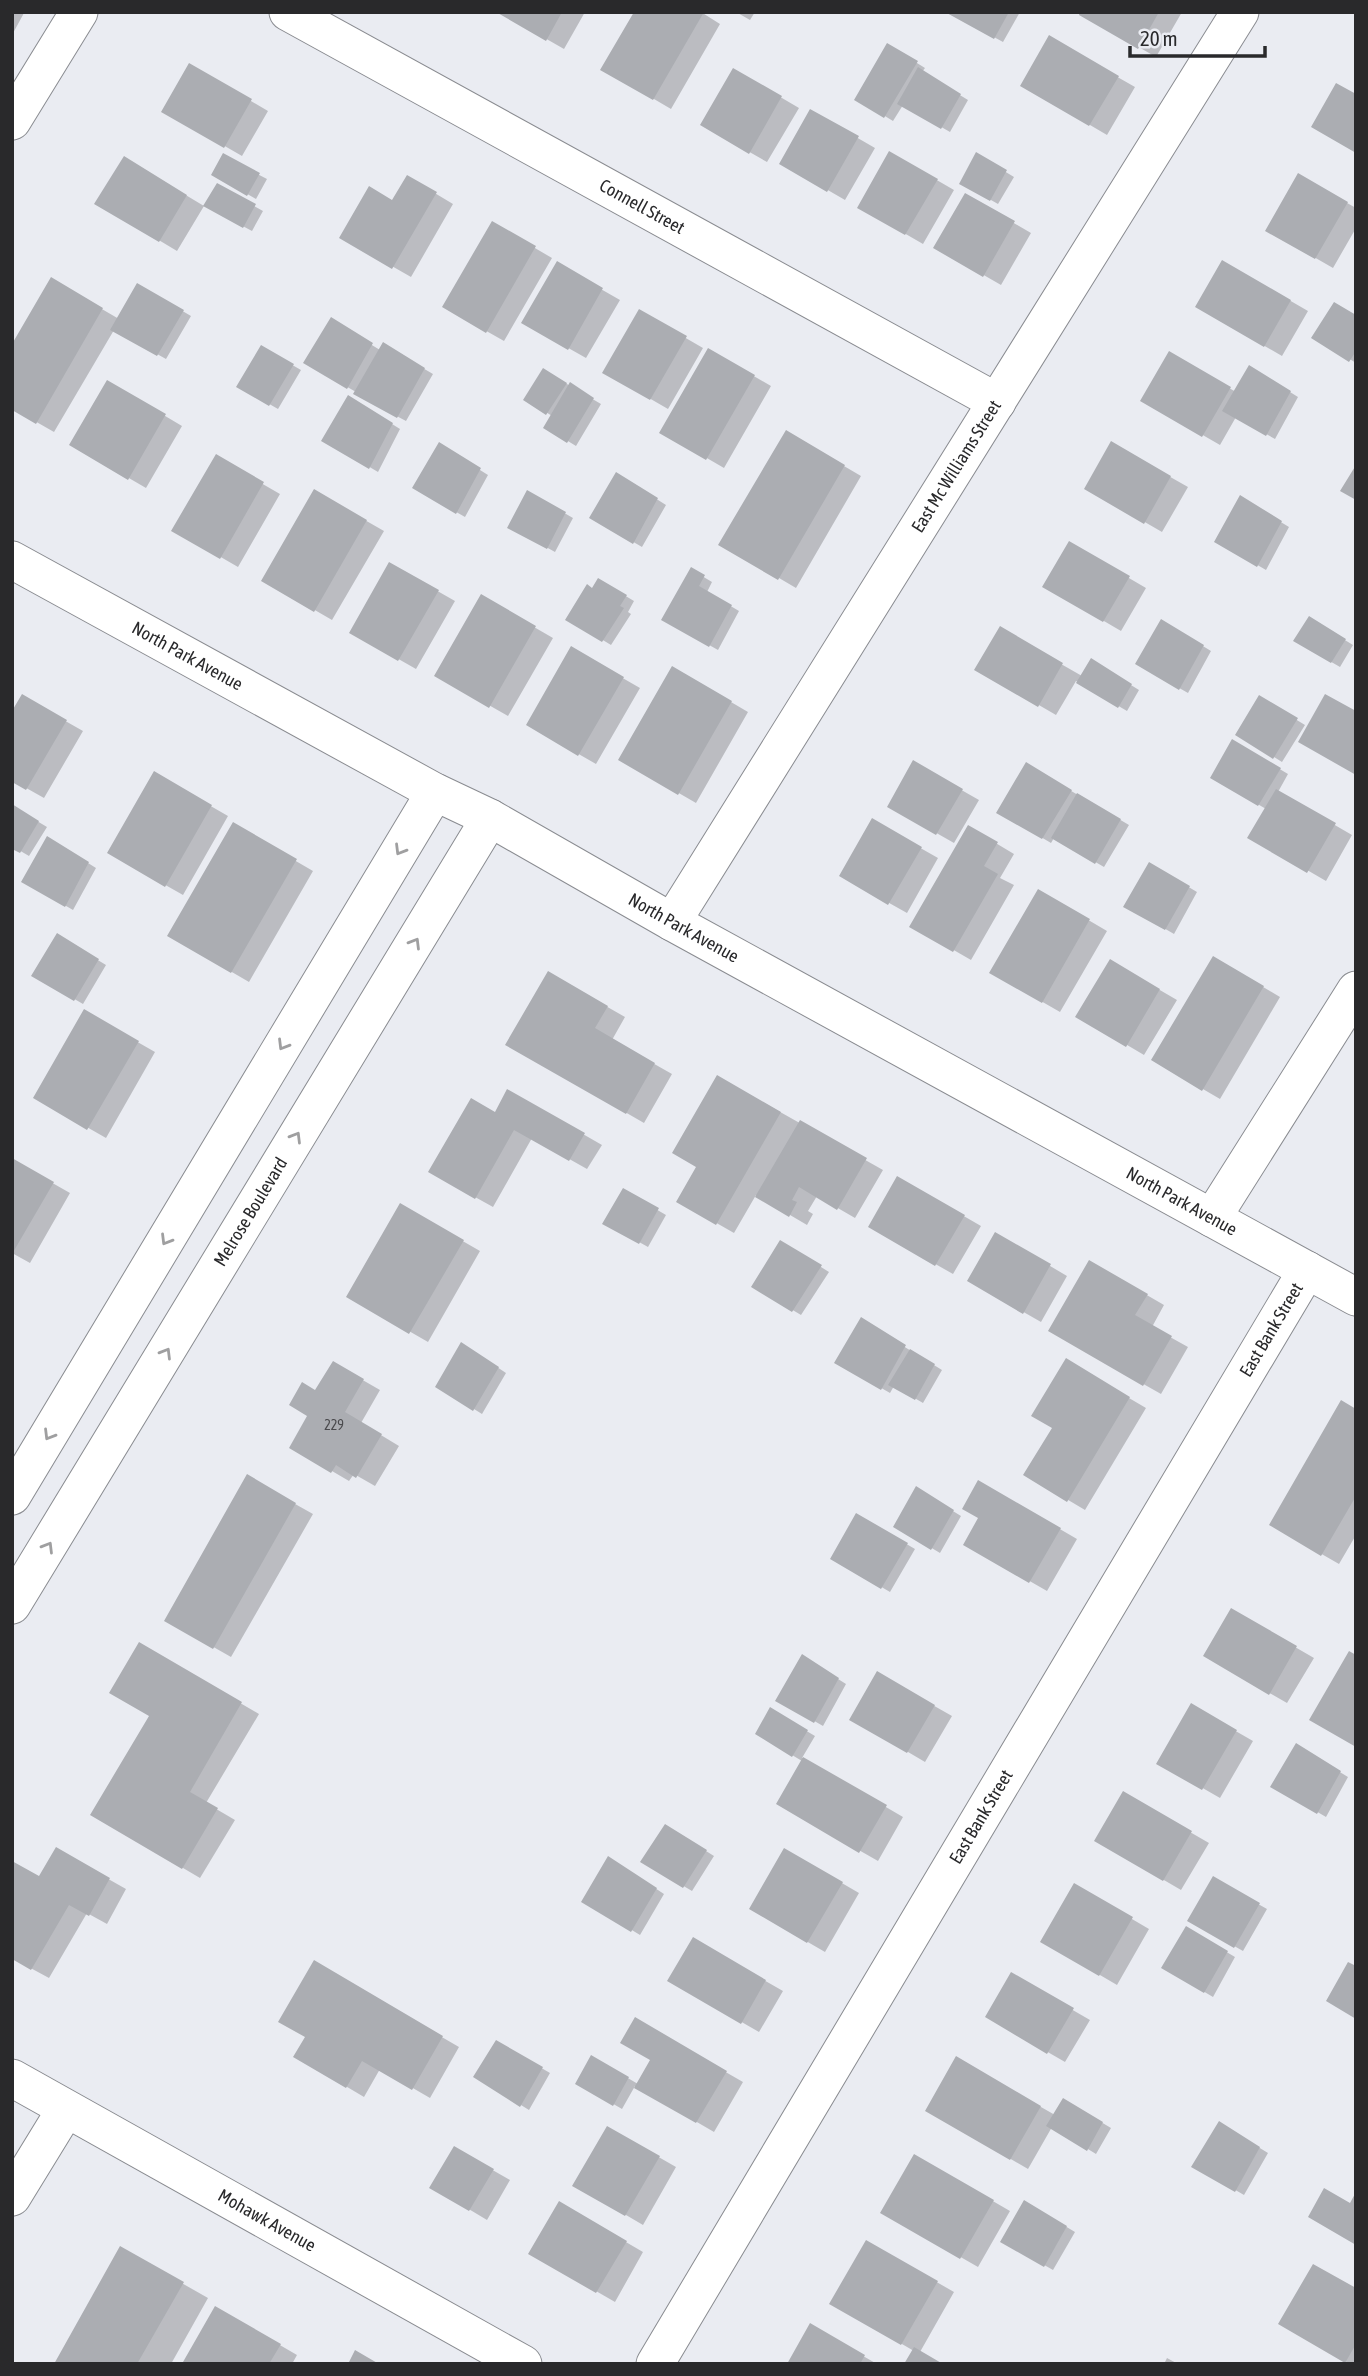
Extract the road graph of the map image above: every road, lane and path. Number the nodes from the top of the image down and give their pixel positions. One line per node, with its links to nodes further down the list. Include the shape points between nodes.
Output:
1 (79, 12): 4 (street)
2 (288, 12): 5 (street, Connell Street)
3 (1240, 12): 5 (street, East Mc Williams Street)
4 (12, 121)
5 (996, 402): 9 (street, East Mc Williams Street)
6 (12, 560): 7 (street, North Park Avenue)
7 (435, 792): 8 (street, North Park Avenue); 14 (street, one-way to 14)
8 (490, 818): 9 (street, North Park Avenue); 15 (street, Melrose Boulevard, one-way to 8)
9 (672, 922): 11 (street, North Park Avenue)
10 (1356, 990): 11 (street)
11 (1212, 1218): 12 (street, North Park Avenue)
12 (1307, 1270): 13 (street, North Park Avenue); 20 (street, East Bank Street)
13 (1356, 1297)
14 (12, 1496)
15 (12, 1605)
16 (12, 2078): 17 (street, Mohawk Avenue)
17 (66, 2109): 18 (street); 19 (street, Mohawk Avenue)
18 (12, 2197)
19 (523, 2364)
20 (655, 2364)

